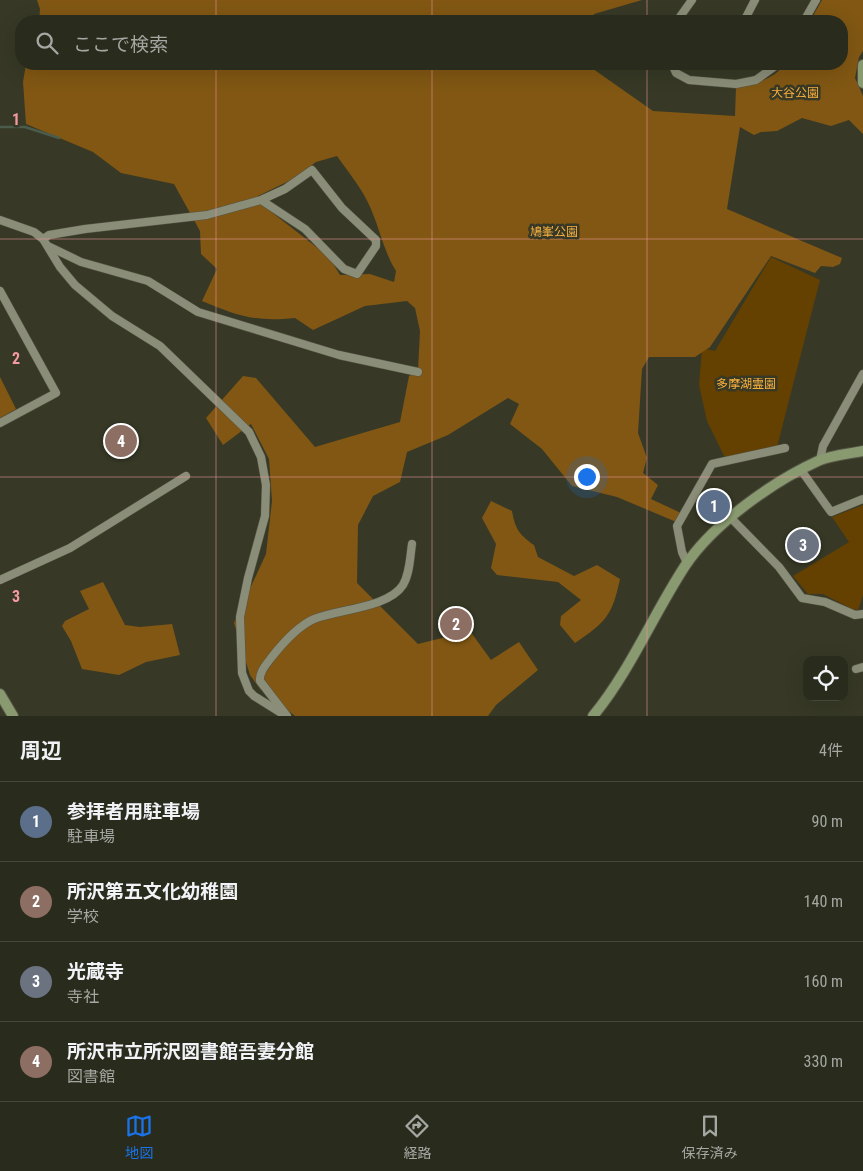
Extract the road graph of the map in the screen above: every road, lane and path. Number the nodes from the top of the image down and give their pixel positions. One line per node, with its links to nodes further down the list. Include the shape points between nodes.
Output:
1 (692, 0): 4 (street)
2 (755, 0): 5 (street)
3 (816, 0): 6 (street)
4 (684, 15)
5 (747, 15)
6 (807, 15)
7 (863, 65): 10 (street)
8 (675, 70): 9 (street, via 689,80 736,84 756,80)
9 (770, 70)
10 (863, 83)
11 (261, 200): 11 (street, via 305,229 344,269 357,274 376,246 376,240 342,208 312,170 285,189); 13 (street, via 207,215 49,235)
12 (0, 220): 13 (street, via 34,232)
13 (45, 242): 15 (street, via 80,262 148,281 198,312 339,355); 31 (street, via 75,285 112,316 160,346 249,432 261,457 266,485 265,516 240,617 242,673 254,696)
14 (0, 291): 17 (street, via 56,393)
15 (418, 372)
16 (863, 374): 20 (street, via 823,446)
17 (0, 424)
18 (785, 448): 26 (street, via 712,464 677,526)
19 (863, 451): 20 (street)
20 (820, 460): 21 (street)
21 (801, 470): 23 (street, via 831,512); 24 (street)
22 (186, 476): 27 (street, via 70,548)
23 (863, 499)
24 (730, 517): 26 (street); 28 (street, via 779,567 802,598 825,602 855,615)
25 (412, 544): 31 (street, via 409,569 403,585 394,594 376,603 312,620 286,641 266,664 260,681)
26 (687, 563): 32 (street)
27 (0, 580)
28 (863, 614)
29 (0, 694): 30 (street)
30 (13, 716)
31 (286, 716)
32 (593, 716)

